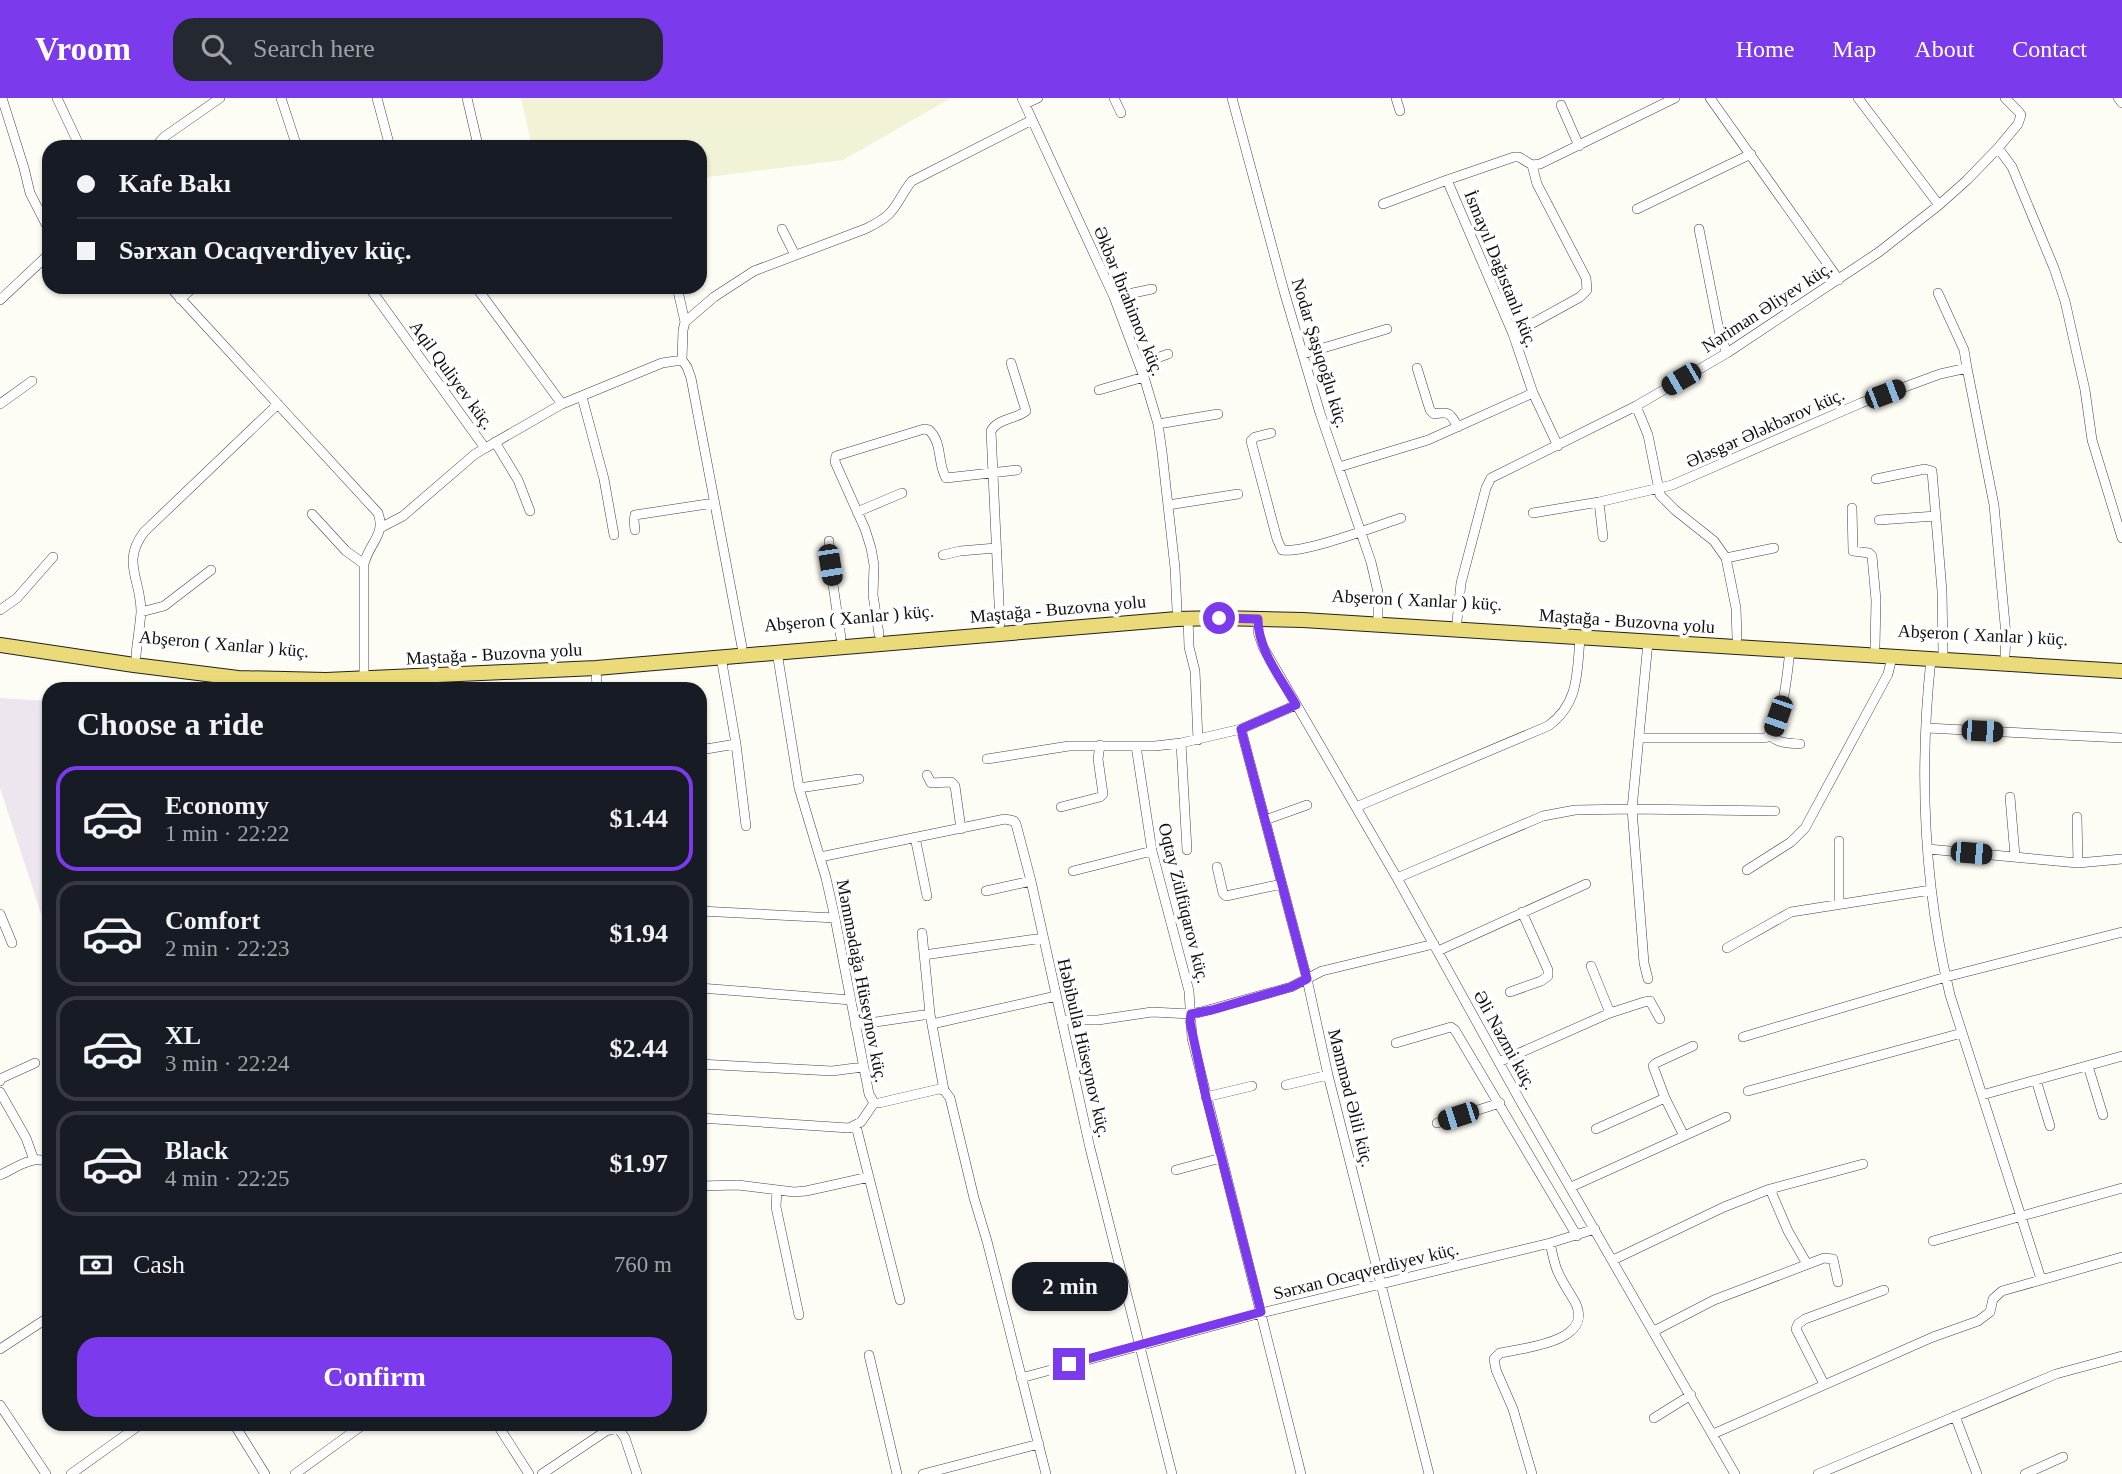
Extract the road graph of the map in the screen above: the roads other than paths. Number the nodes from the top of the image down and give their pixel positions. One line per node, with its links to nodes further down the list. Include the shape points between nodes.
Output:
1 (2, 98): 35 (street, via 30,193)
2 (57, 98): 22 (street)
3 (220, 98): 23 (street)
4 (281, 98): 24 (street)
5 (377, 98): 25 (street)
6 (467, 98): 26 (street)
7 (1038, 98): 16 (street)
8 (1114, 98): 20 (street)
9 (1232, 98): 56 (street, Nodar Şaşıqoğlu küç.)
10 (1396, 98): 19 (street)
11 (1675, 98): 27 (street, İsmayıl Dağıstanlı küç.)
12 (1710, 98): 29 (street)
13 (1858, 98): 33 (street)
14 (2005, 98): 28 (street, Nəriman Əliyev küç., via 2020,119)
15 (2118, 98): 17 (street)
16 (1023, 101): 21 (street, Əkbər İbrahimov küç.)
17 (2122, 103)
18 (1561, 105): 27 (street)
19 (1400, 111)
20 (1121, 113)
21 (1032, 120): 38 (street, via 912,181 880,221); 48 (street, Əkbər İbrahimov küç.)
22 (77, 140)
23 (161, 140)
24 (295, 140)
25 (388, 140)
26 (477, 140)
27 (1579, 146): 30 (street, İsmayıl Dağıstanlı küç.)
28 (1998, 148): 33 (street, Nəriman Əliyev küç.); 101 (street, via 2012,167 2061,290 2092,440)
29 (1751, 154): 34 (street); 40 (street)
30 (1532, 165): 31 (street, İsmayıl Dağıstanlı küç., via 1514,157); 53 (street, via 1537,184 1586,278 1587,289)
31 (1447, 180): 32 (street); 53 (street, İsmayıl Dağıstanlı küç.)
32 (1383, 204)
33 (1939, 205): 40 (street, Nəriman Əliyev küç.)
34 (1637, 209)
35 (42, 216)
36 (782, 229): 38 (street)
37 (1699, 229): 54 (street)
38 (795, 255): 51 (street, via 739,279)
39 (42, 261): 50 (street)
40 (1839, 280): 54 (street, Nəriman Əliyev küç.)
41 (1152, 289): 48 (street)
42 (1938, 293): 61 (street, via 1964,350)
43 (176, 294): 49 (street)
44 (186, 294): 49 (street)
45 (374, 294): 77 (street, Aqil Quliyev küç.)
46 (481, 294): 69 (street)
47 (679, 294): 51 (street)
48 (1114, 297): 59 (street, Əkbər İbrahimov küç.)
49 (180, 299): 68 (street)
50 (0, 300)
51 (685, 322): 57 (street)
52 (1387, 330): 56 (street)
53 (1513, 334): 65 (street, İsmayıl Dağıstanlı küç.)
54 (1727, 353): 70 (street, Nəriman Əliyev küç.)
55 (1168, 354): 59 (street)
56 (1303, 354): 78 (street, Nodar Şaşıqoğlu küç.)
57 (682, 360): 66 (street, via 662,363); 86 (street, via 691,378)
58 (1011, 363): 80 (street, via 1026,411 993,426)
59 (1140, 364): 62 (street, Əkbər İbrahimov küç.)
60 (1417, 368): 73 (street, via 1430,410 1450,413)
61 (1967, 368): 82 (street, Ələsgər Ələkbərov küç., via 1861,403); 129 (street, via 1994,506)
62 (1144, 377): 64 (street); 72 (street, Əkbər İbrahimov küç.)
63 (32, 381): 67 (street)
64 (1099, 390)
65 (1534, 393): 73 (street); 76 (street, İsmayıl Dağıstanlı küç.)
66 (582, 397): 69 (street); 99 (street)
67 (0, 404)
68 (278, 404): 96 (street, via 374,508); 111 (street, via 135,544 132,564)
69 (562, 404): 75 (street)
70 (1636, 406): 76 (street, Nəriman Əliyev küç.); 82 (street, via 1648,435)
71 (1218, 414): 72 (street)
72 (1157, 424): 87 (street, Əkbər İbrahimov küç.)
73 (1458, 427): 78 (street)
74 (1271, 433): 98 (street, via 1251,441 1282,550)
75 (495, 442): 77 (street); 89 (street)
76 (1558, 446): 115 (street, Nəriman Əliyev küç., via 1488,482 1461,583)
77 (485, 448): 96 (street, via 403,516)
78 (1339, 467): 98 (street, Nodar Şaşıqoğlu küç.)
79 (1017, 470): 80 (street)
80 (992, 473): 90 (street, via 946,478 937,440 924,429 836,456); 103 (street)
81 (1876, 479): 93 (street, via 1929,469)
82 (1657, 489): 85 (street, Ələsgər Ələkbərov küç.); 107 (street, via 1714,541)
83 (902, 493): 90 (street)
84 (1238, 494): 87 (street)
85 (1599, 502): 91 (street, Ələsgər Ələkbərov küç.); 100 (street)
86 (714, 503): 97 (street, via 635,515); 124 (street)
87 (1168, 505): 112 (street, Əkbər İbrahimov küç.)
88 (1852, 508): 125 (street, via 1853,551 1872,556)
89 (530, 511)
90 (857, 512): 117 (street, via 873,556)
91 (1533, 513)
92 (312, 514): 108 (street)
93 (1936, 516): 95 (street); 128 (street, via 1942,591)
94 (1401, 518): 98 (street)
95 (1879, 520)
96 (382, 527): 108 (street)
97 (635, 530)
98 (1360, 531): 114 (street, Nodar Şaşıqoğlu küç., via 1375,575)
99 (614, 535)
100 (1603, 537)
101 (2122, 538)
102 (829, 541): 119 (street)
103 (996, 548): 105 (street); 116 (street)
104 (1774, 548): 107 (street)
105 (943, 555)
106 (53, 557): 110 (street, via 17,598)
107 (1726, 558): 121 (street)
108 (364, 564): 135 (street)
109 (211, 570): 111 (street, via 164,606)
110 (0, 610)
111 (141, 612): 130 (street)
112 (1182, 614): 113 (main road, Maştağa - Buzovna yolu); 116 (main road, Abşeron ( Xanlar ) küç.); 127 (main road, Maştağa - Buzovna yolu); 145 (street, Əkbər İbrahimov küç., via 1195,671)
113 (1258, 615): 114 (main road, Abşeron ( Xanlar ) küç.); 120 (main road, Maştağa - Buzovna yolu); 139 (street, Əli Nəzmi küç., via 1263,648)
114 (1378, 617): 115 (main road, Abşeron ( Xanlar ) küç.)
115 (1457, 621): 121 (main road, Abşeron ( Xanlar ) küç.)
116 (1000, 624): 117 (main road, Abşeron ( Xanlar ) küç.)
117 (879, 634): 119 (main road, Abşeron ( Xanlar ) küç.)
118 (0, 636): 130 (main road, Abşeron ( Xanlar ) küç.)
119 (841, 638): 124 (main road, Abşeron ( Xanlar ) küç.)
120 (1580, 638): 122 (main road, Maştağa - Buzovna yolu); 159 (street, via 1573,698 1557,720)
121 (1737, 638): 125 (main road, Abşeron ( Xanlar ) küç.)
122 (1647, 642): 126 (main road, Maştağa - Buzovna yolu); 143 (street)
123 (0, 645): 137 (main road, Maştağa - Buzovna yolu, via 238,678)
124 (741, 647): 135 (main road, Abşeron ( Xanlar ) küç.)
125 (1875, 647): 128 (main road, Abşeron ( Xanlar ) küç.)
126 (1790, 651): 132 (main road, Maştağa - Buzovna yolu); 142 (street, via 1782,703)
127 (777, 652): 131 (main road, Maştağa - Buzovna yolu); 155 (street, Məmmədağa Hüseynov küç.)
128 (1937, 655): 129 (main road, Abşeron ( Xanlar ) küç.); 132 (main road, Maştağa - Buzovna yolu); 136 (main road, Maştağa - Buzovna yolu); 140 (street)
129 (2005, 655): 133 (main road, Abşeron ( Xanlar ) küç.)
130 (136, 656): 137 (main road, Abşeron ( Xanlar ) küç.)
131 (721, 657): 134 (main road, Maştağa - Buzovna yolu); 147 (street)
132 (1892, 657): 176 (street, via 1888,674 1805,828)
133 (2122, 662)
134 (596, 668): 137 (main road, Maştağa - Buzovna yolu); 138 (street)
135 (364, 671): 137 (main road, Abşeron ( Xanlar ) küç.)
136 (2122, 671)
137 (326, 680)
138 (597, 682)
139 (1296, 705): 141 (street); 159 (street, Əli Nəzmi küç.)
140 (1927, 728): 144 (street); 168 (street)
141 (1241, 729): 145 (street); 163 (street, Məmməd Əlili küç.)
142 (1770, 735): 143 (street, via 1759,739); 148 (street, via 1780,742)
143 (1639, 738): 160 (street)
144 (2122, 738)
145 (1198, 740): 146 (street)
146 (1181, 743): 150 (street); 169 (street)
147 (736, 744): 151 (street); 164 (street)
148 (1800, 744)
149 (1100, 745): 150 (street); 152 (street); 158 (street, via 1103,794)
150 (1136, 746): 170 (street, Oqtay Zülfüqarov küç.)
151 (707, 749)
152 (987, 759)
153 (927, 775): 165 (street, via 931,783 955,786)
154 (859, 779): 155 (street)
155 (799, 789): 172 (street, Məmmədağa Hüseynov küç.)
156 (2010, 797): 171 (street)
157 (1307, 805): 163 (street)
158 (1061, 807)
159 (1356, 807): 178 (street, Əli Nəzmi küç.)
160 (1632, 809): 161 (street); 178 (street, via 1543,816); 200 (street)
161 (1775, 811)
162 (2077, 817): 174 (street)
163 (1265, 820): 180 (street, Məmməd Əlili küç.)
164 (746, 826)
165 (961, 829): 166 (street, Həbibulla Hüseynov küç.); 179 (street, Həbibulla Hüseynov küç., via 1014,821)
166 (915, 837): 172 (street, Həbibulla Hüseynov küç.); 184 (street)
167 (1839, 841): 185 (street)
168 (1928, 849): 171 (street); 182 (street)
169 (1187, 850)
170 (1152, 851): 177 (street); 206 (street, Oqtay Zülfüqarov küç.)
171 (2015, 856): 174 (street)
172 (820, 857): 189 (street, Məmmədağa Hüseynov küç.)
173 (2122, 859): 174 (street)
174 (2078, 863)
175 (1217, 867): 180 (street, via 1226,896)
176 (1747, 870)
177 (1073, 871)
178 (1397, 878): 194 (street, Əli Nəzmi küç.)
179 (1031, 881): 183 (street); 192 (street, Həbibulla Hüseynov küç.)
180 (1282, 884): 199 (street, Məmməd Əlili küç.)
181 (1586, 884): 187 (street)
182 (1931, 890): 185 (street); 198 (street)
183 (986, 891)
184 (927, 895)
185 (1839, 904): 195 (street, via 1791,912)
186 (707, 911): 189 (street)
187 (1522, 912): 194 (street); 202 (street, via 1548,976)
188 (0, 914): 193 (street)
189 (835, 918): 204 (street, Məmmədağa Hüseynov küç.)
190 (2122, 932): 198 (street)
191 (922, 933): 196 (street)
192 (1043, 938): 196 (street); 203 (street, Həbibulla Hüseynov küç.)
193 (12, 943)
194 (1436, 948): 199 (street, via 1322,971); 216 (street, Əli Nəzmi küç.)
195 (1727, 948)
196 (924, 955): 207 (street)
197 (1591, 966): 205 (street)
198 (1945, 977): 211 (street); 212 (street)
199 (1307, 979): 206 (street); 221 (street, Məmməd Əlili küç.)
200 (1648, 979)
201 (707, 989): 204 (street)
202 (1510, 992)
203 (1056, 996): 207 (street); 209 (street, Həbibulla Hüseynov küç.)
204 (851, 1000): 210 (street, Məmmədağa Hüseynov küç.)
205 (1610, 1013): 208 (street, via 1650,1000); 216 (street)
206 (1191, 1014): 209 (street, via 1152,1012); 230 (street, Oqtay Zülfüqarov küç., via 1190,1029)
207 (931, 1019): 210 (street); 226 (street)
208 (1660, 1019)
209 (1062, 1020): 271 (street, Həbibulla Hüseynov küç.)
210 (855, 1025): 219 (street, Məmmədağa Hüseynov küç.)
211 (1962, 1033): 227 (street); 229 (street)
212 (1743, 1037)
213 (1396, 1042): 233 (street, via 1451,1027)
214 (1693, 1046): 231 (street, via 1653,1066)
215 (2122, 1056): 220 (street)
216 (1499, 1062): 250 (street, Əli Nəzmi küç.)
217 (35, 1063): 223 (street)
218 (707, 1064): 219 (street, via 832,1071)
219 (863, 1066): 232 (street, Məmmədağa Hüseynov küç.)
220 (2088, 1066): 222 (street); 234 (street)
221 (1328, 1075): 224 (street); 264 (street, Məmməd Əlili küç.)
222 (2036, 1080): 229 (street); 239 (street)
223 (0, 1081)
224 (1286, 1085)
225 (1252, 1086): 230 (street)
226 (944, 1090): 232 (street, Məmmədağa Hüseynov küç.); 275 (street, via 954,1112)
227 (1748, 1091)
228 (0, 1092): 243 (street)
229 (1982, 1095): 254 (street)
230 (1206, 1097): 242 (street, Oqtay Zülfüqarov küç.)
231 (1665, 1098): 240 (street); 241 (street)
232 (874, 1103): 238 (street)
233 (1500, 1103): 237 (street); 256 (street)
234 (2103, 1115)
235 (1726, 1117): 241 (street)
236 (707, 1118): 238 (street)
237 (1437, 1123)
238 (856, 1126): 248 (street)
239 (2050, 1126)
240 (1596, 1129)
241 (1684, 1136): 250 (street)
242 (1222, 1158): 246 (street); 267 (street, Oqtay Zülfüqarov küç.)
243 (34, 1160): 244 (street); 247 (street)
244 (42, 1160)
245 (1863, 1164): 252 (street)
246 (1176, 1170)
247 (0, 1175)
248 (869, 1177): 253 (street, via 806,1191); 266 (street)
249 (707, 1186): 253 (street)
250 (1571, 1187): 255 (street, Əli Nəzmi küç.)
251 (2122, 1188): 254 (street)
252 (1770, 1189): 260 (street); 261 (street)
253 (776, 1190): 268 (street)
254 (2021, 1216): 257 (street); 262 (street)
255 (1595, 1229): 256 (street, Sərxan Ocaqverdiyev küç.); 260 (street, Əli Nəzmi küç.)
256 (1577, 1236): 258 (street, Sərxan Ocaqverdiyev küç.)
257 (1933, 1241)
258 (1550, 1243): 264 (street, Sərxan Ocaqverdiyev küç.); 303 (street, via 1557,1269 1578,1308 1578,1323 1562,1339 1500,1353 1494,1359)
259 (2122, 1257): 262 (street)
260 (1613, 1260): 270 (street, Əli Nəzmi küç.)
261 (1807, 1264): 263 (street, via 1833,1259); 270 (street, via 1714,1300)
262 (2041, 1279): 276 (street, via 2002,1291 1993,1299 1990,1312 1978,1321)
263 (1838, 1282)
264 (1382, 1283): 267 (street, Sərxan Ocaqverdiyev küç.); 302 (street, Məmməd Əlili küç.)
265 (1884, 1290): 276 (street, via 1798,1324 1796,1329)
266 (900, 1300)
267 (1261, 1312): 271 (street, Sərxan Ocaqverdiyev küç.); 301 (street, Oqtay Zülfüqarov küç.)
268 (799, 1315)
269 (42, 1322): 272 (street)
270 (1654, 1331): 277 (street, Əli Nəzmi küç.)
271 (1140, 1344): 275 (street, Sərxan Ocaqverdiyev küç.); 300 (street, Həbibulla Hüseynov küç.)
272 (0, 1349)
273 (869, 1355): 297 (street)
274 (2122, 1356): 279 (street, via 2056,1374)
275 (1021, 1378): 288 (street)
276 (1824, 1384): 287 (street)
277 (1691, 1395): 280 (street); 287 (street, Əli Nəzmi küç.)
278 (0, 1405): 290 (street)
279 (1955, 1416): 305 (street); 306 (street)
280 (1654, 1418)
281 (131, 1431): 291 (street)
282 (238, 1431): 292 (street)
283 (354, 1431): 293 (street)
284 (501, 1431): 294 (street)
285 (606, 1431): 295 (street)
286 (622, 1431): 296 (street)
287 (1713, 1434): 304 (street, Əli Nəzmi küç.)
288 (1039, 1444): 298 (street); 299 (street)
289 (2063, 1457): 307 (street)
290 (46, 1474)
291 (71, 1474)
292 (265, 1474)
293 (295, 1474)
294 (529, 1474)
295 (542, 1474)
296 (637, 1474)
297 (897, 1474)
298 (923, 1474)
299 (1046, 1474)
300 (1172, 1474)
301 (1301, 1474)
302 (1429, 1474)
303 (1532, 1474)
304 (1735, 1474)
305 (1818, 1474)
306 (1977, 1474)
307 (2025, 1474)

